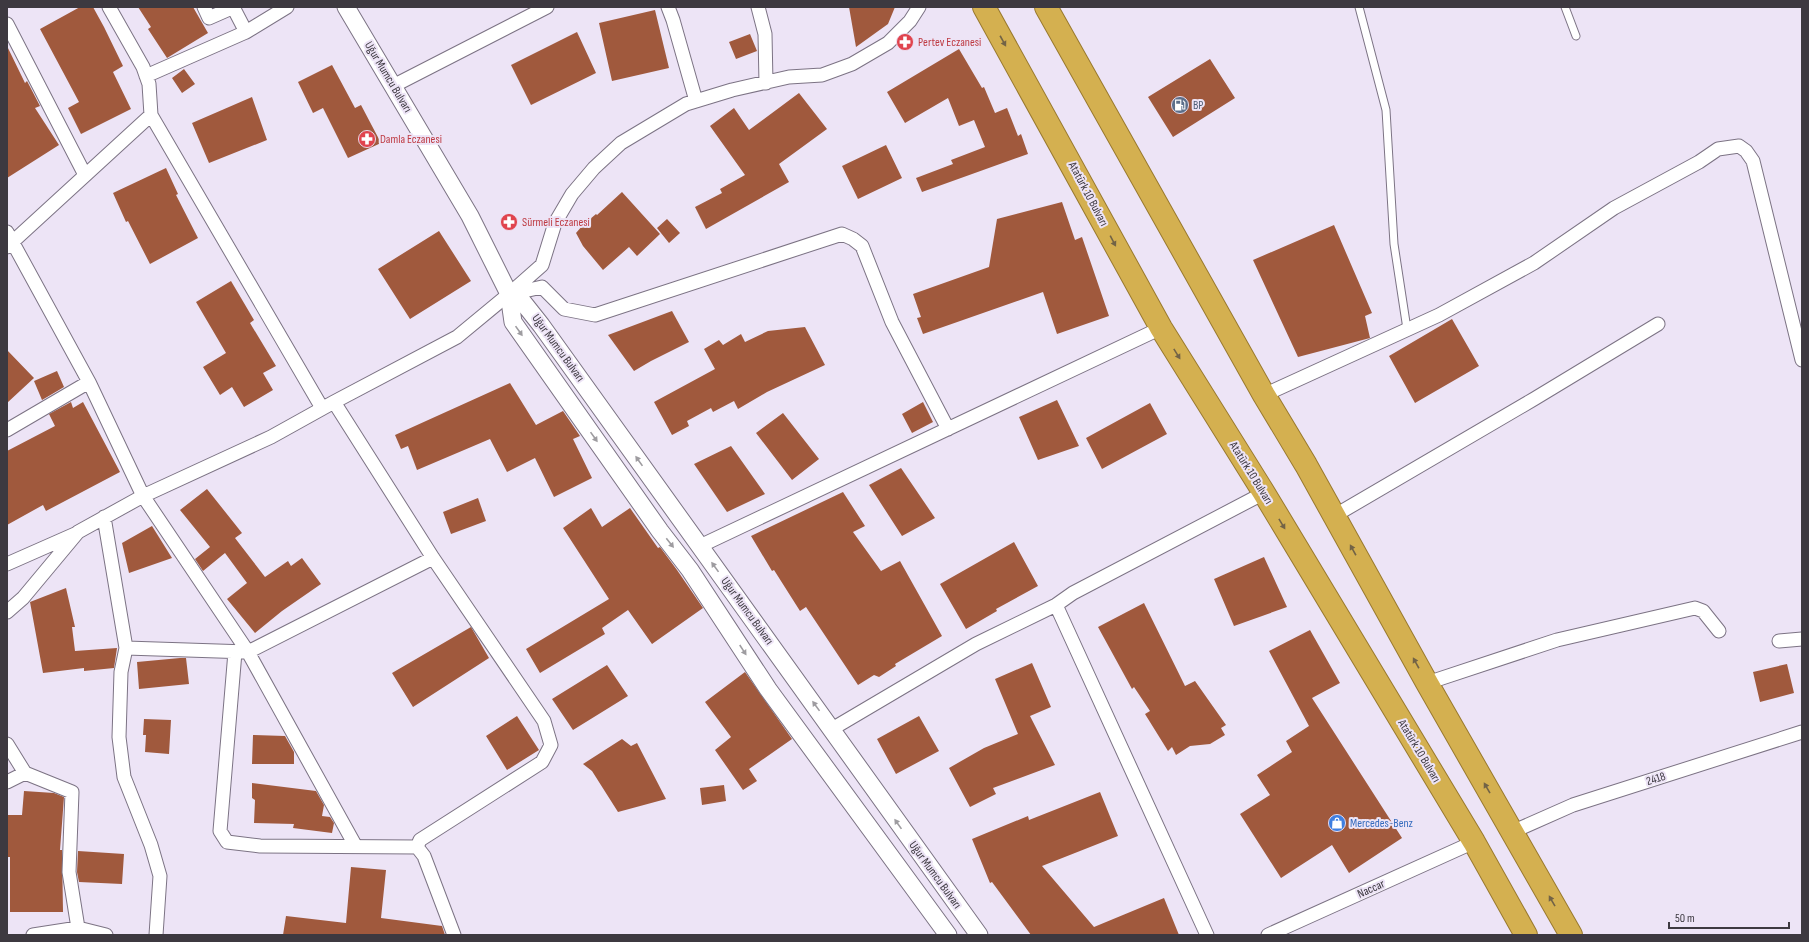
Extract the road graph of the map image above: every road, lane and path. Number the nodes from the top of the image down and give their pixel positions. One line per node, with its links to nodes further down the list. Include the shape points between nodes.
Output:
1 (109, 7): 17 (street)
2 (204, 7): 3 (street, via 209,18)
3 (234, 7): 15 (street)
4 (287, 7): 15 (street)
5 (346, 7): 19 (street, Uğur Mumcu Bulvarı)
6 (547, 7): 19 (street)
7 (668, 7): 20 (street)
8 (758, 7): 18 (street, via 764,34)
9 (919, 7): 18 (street, via 910,21 888,42 852,64 822,74)
10 (984, 7): 26 (highway, Atatürk 10 Bulvarı, one-way to 26)
11 (1046, 7): 30 (highway)
12 (1359, 7): 27 (lane, via 1386,110 1394,244)
13 (1565, 7): 16 (lane)
14 (7, 24): 22 (street)
15 (246, 32): 17 (street)
16 (1576, 36)
17 (146, 76): 21 (street)
18 (766, 83): 20 (street)
19 (393, 86): 24 (street, Uğur Mumcu Bulvarı, via 470,216)
20 (696, 101): 24 (street, via 686,104 621,143 594,168 572,194 556,223 542,265)
21 (151, 115): 22 (street); 32 (street)
22 (85, 175): 23 (street)
23 (9, 241): 29 (street)
24 (509, 294): 31 (street, via 456,337); 33 (street, via 542,287 564,309 594,315 842,234 862,246 892,322); 40 (street, Uğur Mumcu Bulvarı, one-way to 24, via 541,324 522,301); 65 (street, Uğur Mumcu Bulvarı, one-way to 65, via 513,322 690,570 768,689)
25 (1658, 324): 37 (street)
26 (1161, 328): 33 (street); 35 (highway, Atatürk 10 Bulvarı, one-way to 35)
27 (1407, 329): 28 (street, via 1534,263 1614,208 1718,149 1739,146 1746,151 1752,161); 30 (street)
28 (1802, 360)
29 (89, 382): 34 (street); 36 (street)
30 (1264, 395): 37 (highway)
31 (334, 402): 32 (street); 41 (street)
32 (322, 408): 36 (street, via 271,437)
33 (948, 429): 40 (street)
34 (7, 430)
35 (1264, 493): 43 (street, via 1073,593); 57 (highway, Atatürk 10 Bulvarı, one-way to 57)
36 (143, 496): 38 (street); 49 (street)
37 (1334, 516): 50 (highway, one-way to 37)
38 (104, 517): 39 (street); 48 (street)
39 (78, 532): 42 (street); 44 (street, via 23,598)
40 (700, 546): 51 (street, Uğur Mumcu Bulvarı, one-way to 40)
41 (433, 558): 49 (street); 59 (street, via 544,721 551,745 542,762 420,840)
42 (7, 564)
43 (1056, 605): 51 (street, via 976,644); 67 (street)
44 (7, 612)
45 (1718, 631): 50 (street, via 1703,611 1695,608 1557,640)
46 (1802, 639): 47 (street)
47 (1779, 641)
48 (126, 648): 49 (street); 63 (street, via 121,672 119,737 124,777 151,845 160,876)
49 (241, 652): 58 (street); 58 (street, via 220,831 227,842 260,846)
50 (1427, 683): 56 (highway, one-way to 50)
51 (832, 729): 66 (street, Uğur Mumcu Bulvarı, one-way to 51)
52 (1802, 732): 56 (street, 2418, via 1573,805)
53 (7, 744): 54 (street)
54 (25, 773): 55 (street); 60 (street, via 72,792 69,872)
55 (7, 782)
56 (1512, 832): 70 (highway, one-way to 56)
57 (1474, 842): 68 (street, Naccar); 69 (highway, Atatürk 10 Bulvarı)
58 (355, 846): 59 (street)
59 (418, 847): 64 (street, via 424,856)
60 (78, 932): 61 (street); 62 (street)
61 (33, 935)
62 (106, 935)
63 (156, 935)
64 (454, 935)
65 (948, 935)
66 (978, 935)
67 (1207, 935)
68 (1268, 935)
69 (1526, 935)
70 (1571, 935)

